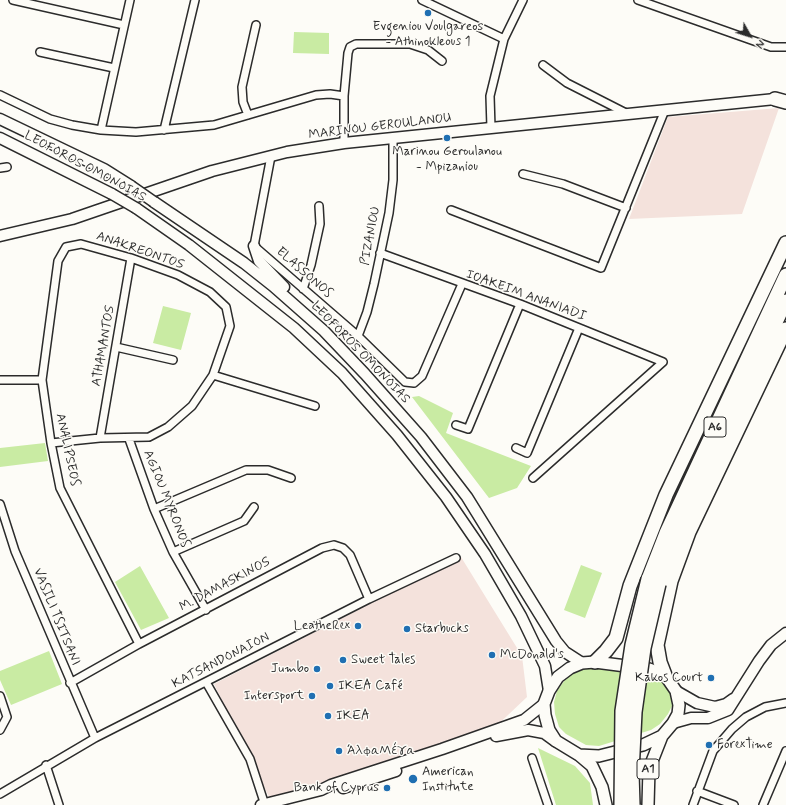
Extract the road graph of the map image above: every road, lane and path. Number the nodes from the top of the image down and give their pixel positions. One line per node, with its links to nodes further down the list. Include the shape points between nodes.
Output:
1 (13, 0): 8 (street)
2 (130, 0): 8 (street)
3 (195, 0): 25 (street)
4 (422, 0): 7 (street)
5 (523, 0): 10 (street)
6 (638, 0): 11 (street, via 772,46)
7 (431, 2): 10 (street)
8 (124, 25): 15 (street)
9 (256, 25): 21 (street, via 242,87 243,102)
10 (504, 39): 23 (street, via 490,96)
11 (786, 47)
12 (40, 52): 15 (street)
13 (442, 61): 17 (street, via 428,50 410,44 356,44 350,47 348,53)
14 (543, 65): 20 (street, via 567,83)
15 (114, 68): 24 (street)
16 (0, 95): 24 (street, via 50,119 72,126)
17 (344, 96): 21 (street, via 316,95); 28 (street)
18 (782, 100): 19 (main road, MARINOU GEROULANOU)
19 (665, 110): 20 (main road, MARINOU GEROULANOU); 32 (street)
20 (628, 114): 23 (main road, MARINOU GEROULANOU)
21 (248, 115): 25 (street, via 214,125)
22 (0, 119): 45 (main road, LEOFOROS OMONOIAS, bridge, via 104,169 131,186 244,263)
23 (491, 128): 27 (main road, MARINOU GEROULANOU)
24 (101, 130): 25 (street)
25 (164, 130)
26 (0, 138): 76 (main road, LEOFOROS OMONOIAS, bridge, via 136,208 189,245 294,328 342,373 397,435 446,497 485,554 521,616 545,666)
27 (393, 138): 28 (main road, MARINOU GEROULANOU); 38 (street, PIZANIOU, via 393,180)
28 (344, 143): 29 (main road, MARINOU GEROULANOU)
29 (271, 156): 34 (main road, MARINOU GEROULANOU, via 212,171 72,219); 36 (street)
30 (523, 174): 32 (street, via 563,184)
31 (319, 206): 42 (street, via 320,224 312,265)
32 (626, 208): 33 (street, via 601,268)
33 (451, 210)
34 (0, 236)
35 (786, 243): 72 (highway, via 666,495 630,586 616,638 606,651)
36 (254, 246): 42 (street, ELASSONOS); 45 (main road, via 264,268 295,299)
37 (66, 247): 39 (street, ANAKREONTOS, via 81,244); 53 (street, ANALIPSEOS, via 58,261)
38 (380, 253): 41 (street, IOAKEIM ANANIADI); 48 (street, PIZANIOU, via 367,312)
39 (132, 258): 49 (street, ATHAMANTOS); 51 (street, ANAKREONTOS, via 178,275 210,292 226,307 230,326)
40 (786, 275): 67 (highway, A6, via 666,533)
41 (462, 284): 44 (street, IOAKEIM ANANIADI); 48 (street, ELASSONOS, via 422,376 414,383 405,382)
42 (304, 288): 48 (street, ELASSONOS)
43 (786, 302): 67 (highway, A6)
44 (520, 304): 46 (street, IOAKEIM ANANIADI); 55 (street, via 468,429)
45 (302, 311): 72 (main road, LEOFOROS OMONOIAS, via 365,374 422,438 467,497 556,641 565,652)
46 (579, 328): 59 (street, via 527,453); 61 (street, IOAKEIM ANANIADI, via 663,362)
47 (786, 329): 73 (highway, via 689,532 671,581 657,645)
48 (358, 336)
49 (116, 347): 50 (street); 56 (street, ATHAMANTOS)
50 (173, 360)
51 (213, 375): 54 (street); 57 (street, ANAKREONTOS, via 192,406 168,426 149,437)
52 (0, 380): 53 (street)
53 (42, 380): 58 (street, ANALIPSEOS)
54 (315, 406)
55 (456, 425)
56 (100, 438): 57 (street, ANAKREONTOS); 58 (street, ANAKREONTOS)
57 (129, 439): 64 (street, AGIOU MYRONOS)
58 (51, 443): 71 (street, ANALIPSEOS, via 60,488)
59 (516, 448)
60 (291, 478): 64 (street, via 268,470 246,470)
61 (532, 478)
62 (0, 504): 75 (street, VASILI TSITSANI, via 15,551)
63 (254, 507): 65 (street, via 244,521)
64 (154, 509): 65 (street, AGIOU MYRONOS)
65 (173, 552): 69 (street, AGIOU MYRONOS)
66 (456, 558): 68 (street, KATSANDONAION)
67 (653, 582): 98 (highway, A6, bridge, via 632,645 622,711); 99 (highway, A6, bridge, via 635,712)
68 (368, 599): 69 (street, M. DAMASKINOS, via 350,555 343,548 334,545 322,548); 74 (street, KATSANDONAION)
69 (206, 610): 71 (street, M. DAMASKINOS)
70 (786, 633): 79 (main road, via 767,650)
71 (139, 644): 75 (street, M. DAMASKINOS)
72 (589, 663): 73 (main road, via 642,668); 76 (main road, via 570,668 558,677)
73 (665, 675): 77 (main road, A1)
74 (206, 682): 85 (street, KATSANDONAION); 95 (street, via 250,759)
75 (70, 683): 85 (street, VASILI TSITSANI)
76 (549, 691): 81 (main road)
77 (676, 691): 79 (main road, via 697,703 715,707 726,704); 82 (main road, A1, via 679,705)
78 (0, 696): 83 (street, via 7,717)
79 (736, 697): 82 (main road, via 728,710 718,715)
80 (786, 703): 92 (street, via 765,707 746,717 732,729 713,751)
81 (544, 704): 86 (main road, via 549,730); 91 (main road, via 524,720)
82 (673, 723): 84 (main road, A1)
83 (0, 730)
84 (662, 736): 88 (main road, A1, via 643,745 599,756); 100 (main road, A1, via 648,769)
85 (94, 738): 90 (street, KATSANDONAION)
86 (556, 741): 88 (main road, A1); 91 (main road, via 534,731 509,732 362,782 331,791)
87 (786, 751): 103 (street)
88 (579, 755): 97 (main road, A1, via 592,766 602,787)
89 (532, 758): 96 (street)
90 (46, 765): 93 (street, KATSANDONAION); 94 (street)
91 (321, 790): 95 (main road)
92 (697, 791): 101 (street); 102 (street)
93 (0, 794)
94 (58, 805)
95 (264, 805)
96 (547, 805)
97 (606, 805)
98 (621, 805)
99 (633, 805)
100 (648, 805)
101 (692, 805)
102 (734, 805)
103 (763, 805)

